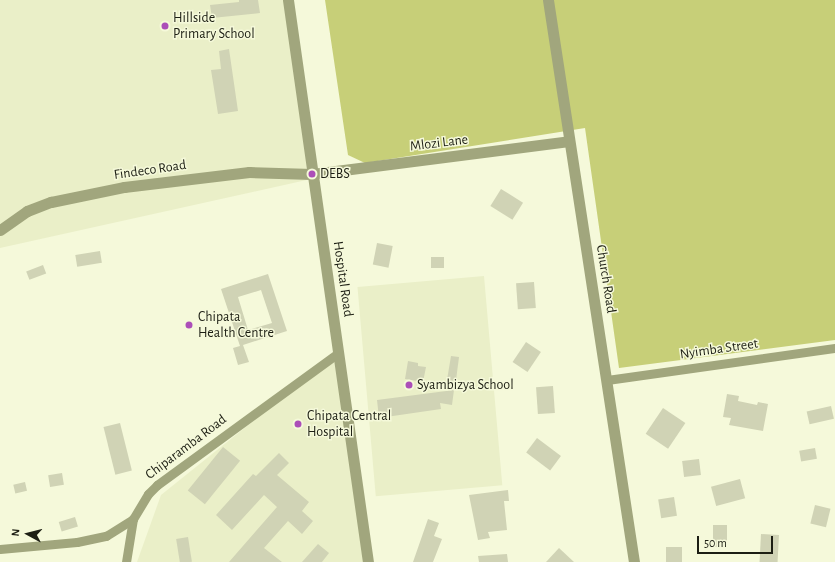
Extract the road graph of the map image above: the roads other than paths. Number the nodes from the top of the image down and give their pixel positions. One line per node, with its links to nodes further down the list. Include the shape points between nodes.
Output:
1 (288, 0): 4 (street, Hospital Road)
2 (548, 0): 3 (street, Church Road)
3 (569, 141): 4 (street, Mlozi Lane); 8 (street, Church Road)
4 (312, 174): 5 (street, Findeco Road, via 249,172 124,187 51,202 27,211); 7 (street, Hospital Road)
5 (0, 230)
6 (835, 348): 8 (street, Nyimba Street)
7 (338, 353): 9 (street, Chiparamba Road, via 157,486 148,494); 12 (street, Hospital Road)
8 (607, 380): 13 (street, Church Road)
9 (133, 519): 10 (street, Chiparamba Road, via 106,536 77,542); 11 (street)
10 (0, 549)
11 (126, 562)
12 (368, 562)
13 (634, 562)

